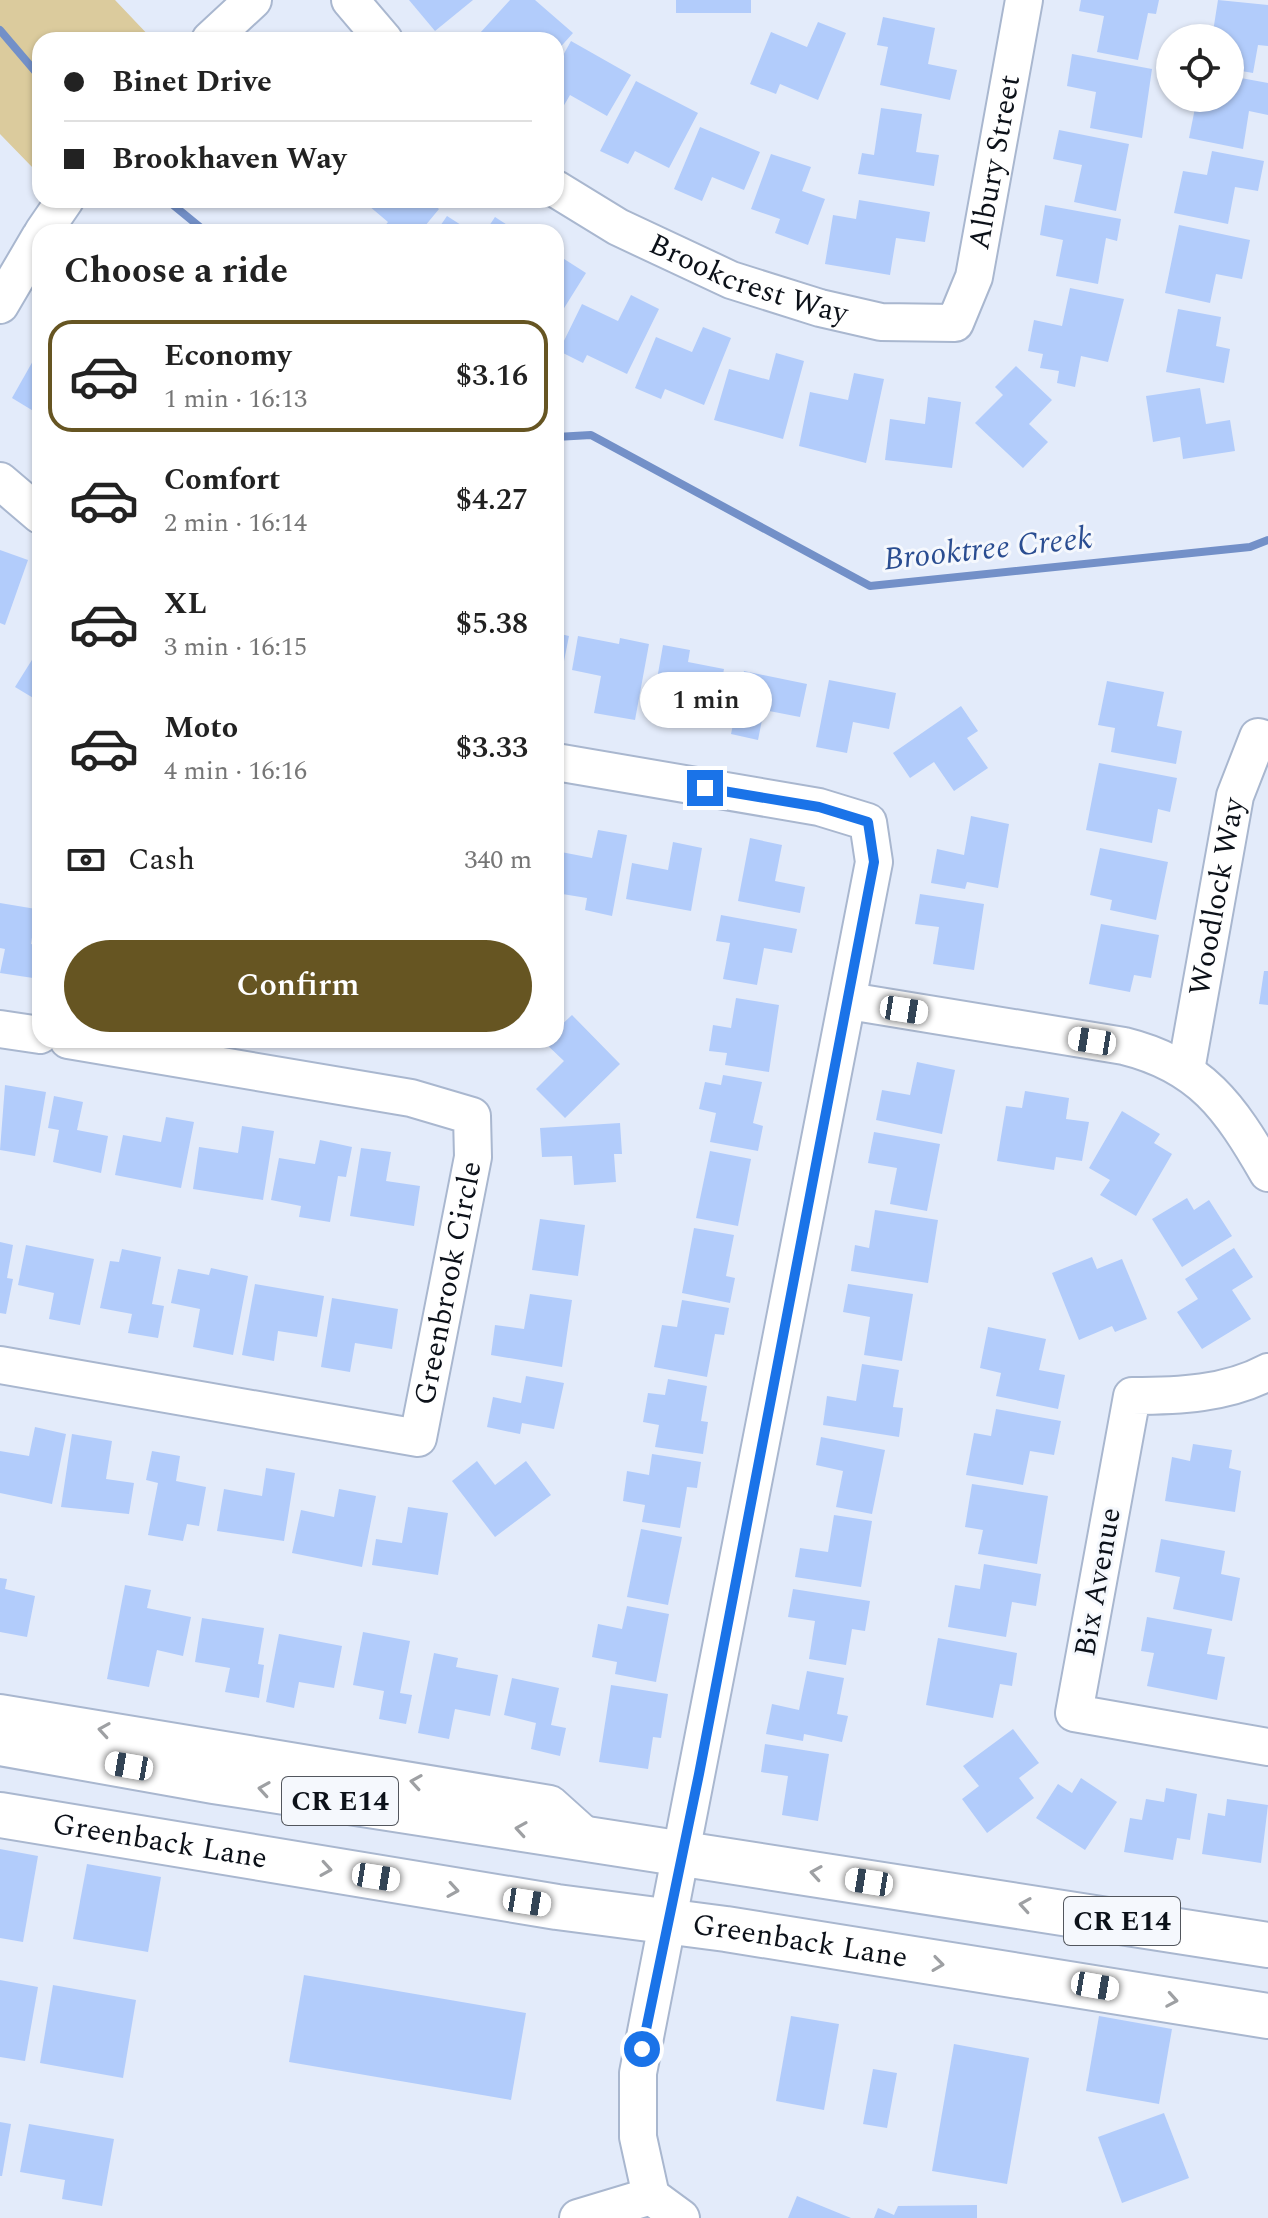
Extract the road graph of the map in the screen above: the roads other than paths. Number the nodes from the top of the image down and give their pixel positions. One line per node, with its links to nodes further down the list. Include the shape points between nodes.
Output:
1 (253, 0): 4 (street)
2 (350, 0): 5 (street)
3 (1024, 0): 9 (street, Albury Street, via 974,277)
4 (219, 32)
5 (377, 32)
6 (564, 194): 9 (street, Brookcrest Way, via 618,227 731,280 881,322)
7 (32, 251): 8 (street)
8 (0, 305)
9 (955, 323)
10 (0, 481): 11 (street)
11 (32, 508)
12 (1268, 740): 18 (street, Woodlock Way, via 1258,737 1235,796)
13 (564, 763): 14 (street, via 819,807 868,822 874,862)
14 (849, 1001): 18 (street, via 1124,1046); 27 (street)
15 (0, 1029): 16 (street)
16 (32, 1034)
17 (115, 1048): 20 (street, Greenbrook Circle, via 411,1098 472,1116 473,1157 418,1438)
18 (1186, 1070): 19 (street, via 1234,1115)
19 (1268, 1173)
20 (0, 1365)
21 (1268, 1372): 24 (street, Bix Avenue, via 1217,1390 1132,1396 1074,1713)
22 (0, 1713): 26 (street, one-way to 22, via 550,1804)
23 (0, 1743): 26 (main road, CR E14, one-way to 23)
24 (1268, 1747)
25 (0, 1815): 28 (main road, Greenback Lane / CR E14, one-way to 28)
26 (590, 1840): 27 (main road, CR E14)
27 (681, 1852): 28 (street); 29 (main road, CR E14, one-way to 27)
28 (668, 1921): 30 (main road, Greenback Lane / CR E14, one-way to 30); 31 (street, via 638,2073 638,2137)
29 (1268, 1945)
30 (1266, 2014)
31 (651, 2196): 32 (street); 33 (street)
32 (578, 2218)
33 (681, 2218)

